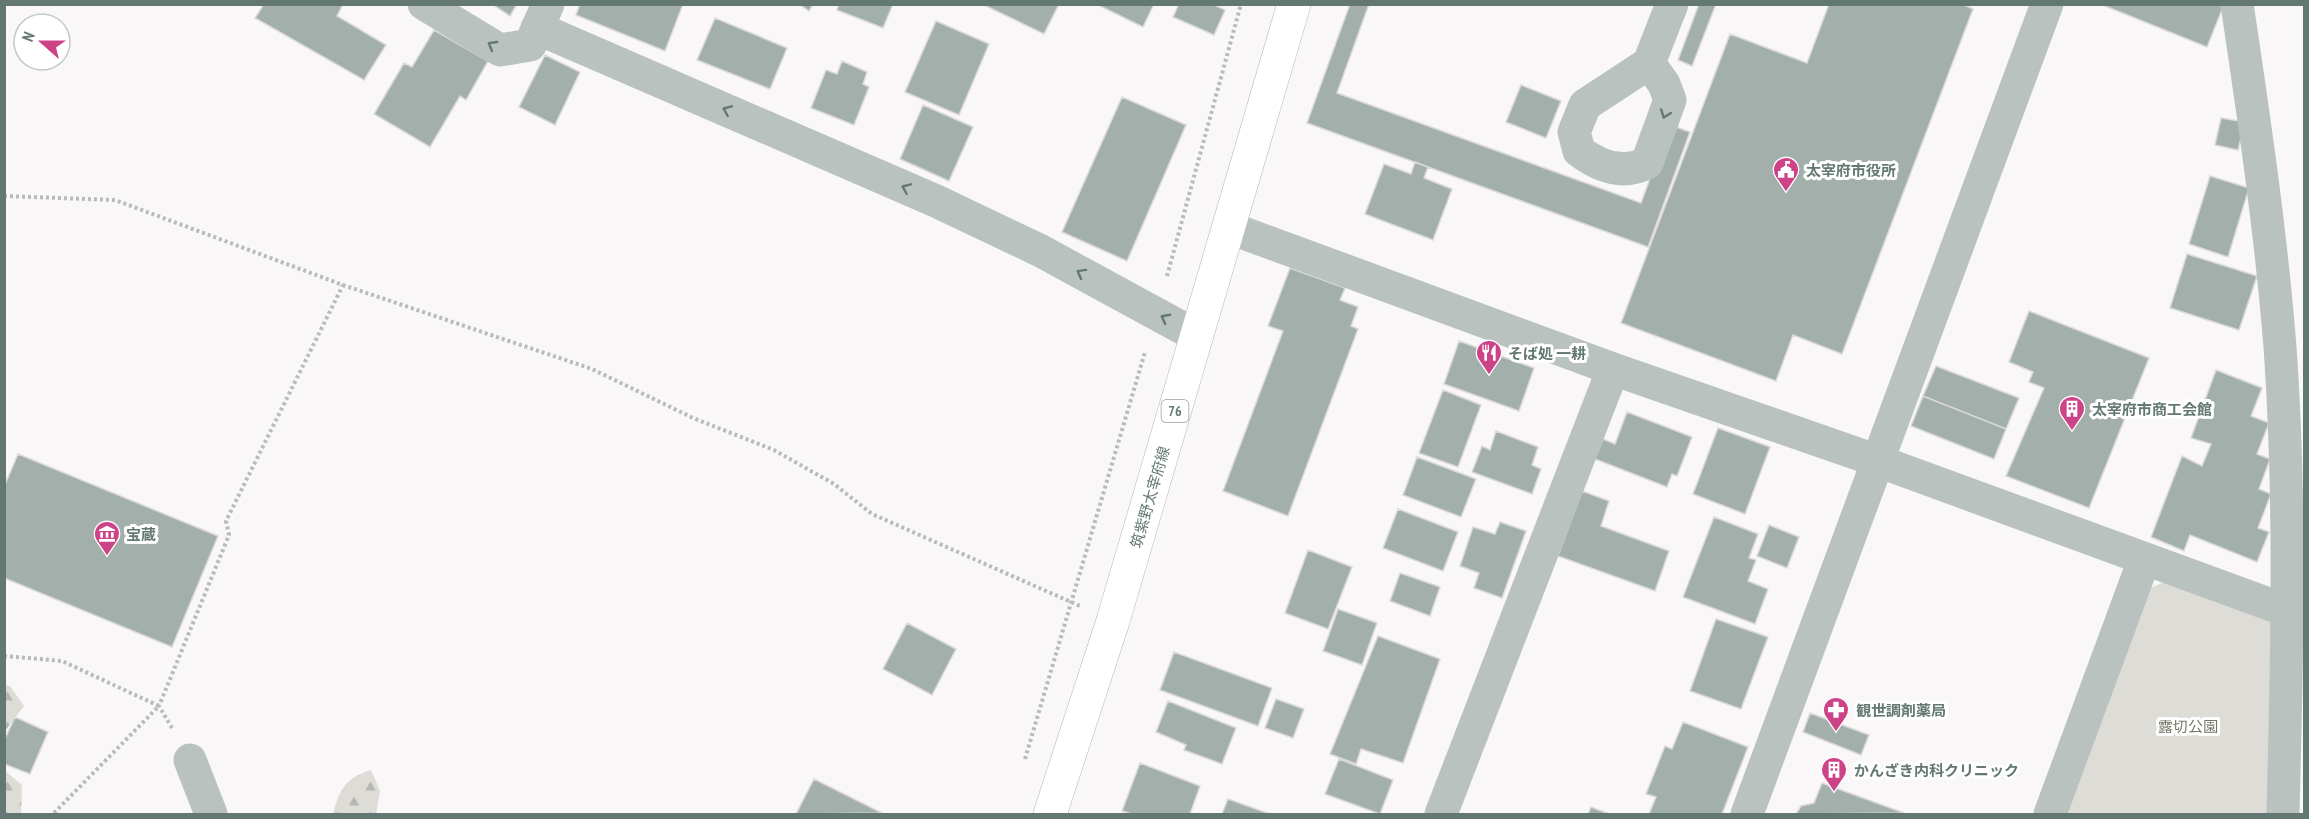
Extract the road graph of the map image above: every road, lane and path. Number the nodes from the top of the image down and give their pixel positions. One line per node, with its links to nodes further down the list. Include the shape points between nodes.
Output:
1 (424, 4): 7 (street, one-way to 1, via 530,45 500,50)
2 (1241, 4): 12 (path)
3 (1294, 4): 10 (main road, 筑紫野太宰府線 / 76)
4 (1672, 4): 8 (street)
5 (2047, 4): 15 (street)
6 (2237, 4): 18 (street, via 2280,347)
7 (543, 16): 12 (street, one-way to 7, via 1041,251)
8 (1649, 63)
9 (4, 196): 11 (path, via 116,200)
10 (1230, 228): 13 (main road, 筑紫野太宰府線 / 76); 14 (street)
11 (343, 285): 17 (path, via 592,369 693,418 774,450 834,484 872,514); 21 (path, via 226,522 229,535)
12 (1145, 307): 13 (street, one-way to 12); 17 (path)
13 (1197, 336): 19 (main road, 筑紫野太宰府線 / 76)
14 (1613, 369): 15 (street); 27 (street)
15 (1878, 461): 16 (street); 28 (street)
16 (2144, 560): 18 (street); 29 (street)
17 (1070, 602): 19 (path); 23 (path)
18 (2288, 611): 30 (street)
19 (1113, 621): 26 (main road, 筑紫野太宰府線 / 76)
20 (4, 656): 21 (path, via 62,660)
21 (159, 706): 24 (path)
22 (190, 760): 25 (street)
23 (1024, 760)
24 (53, 814)
25 (211, 814)
26 (1050, 814)
27 (1441, 814)
28 (1747, 814)
29 (2050, 814)
30 (2283, 814)

